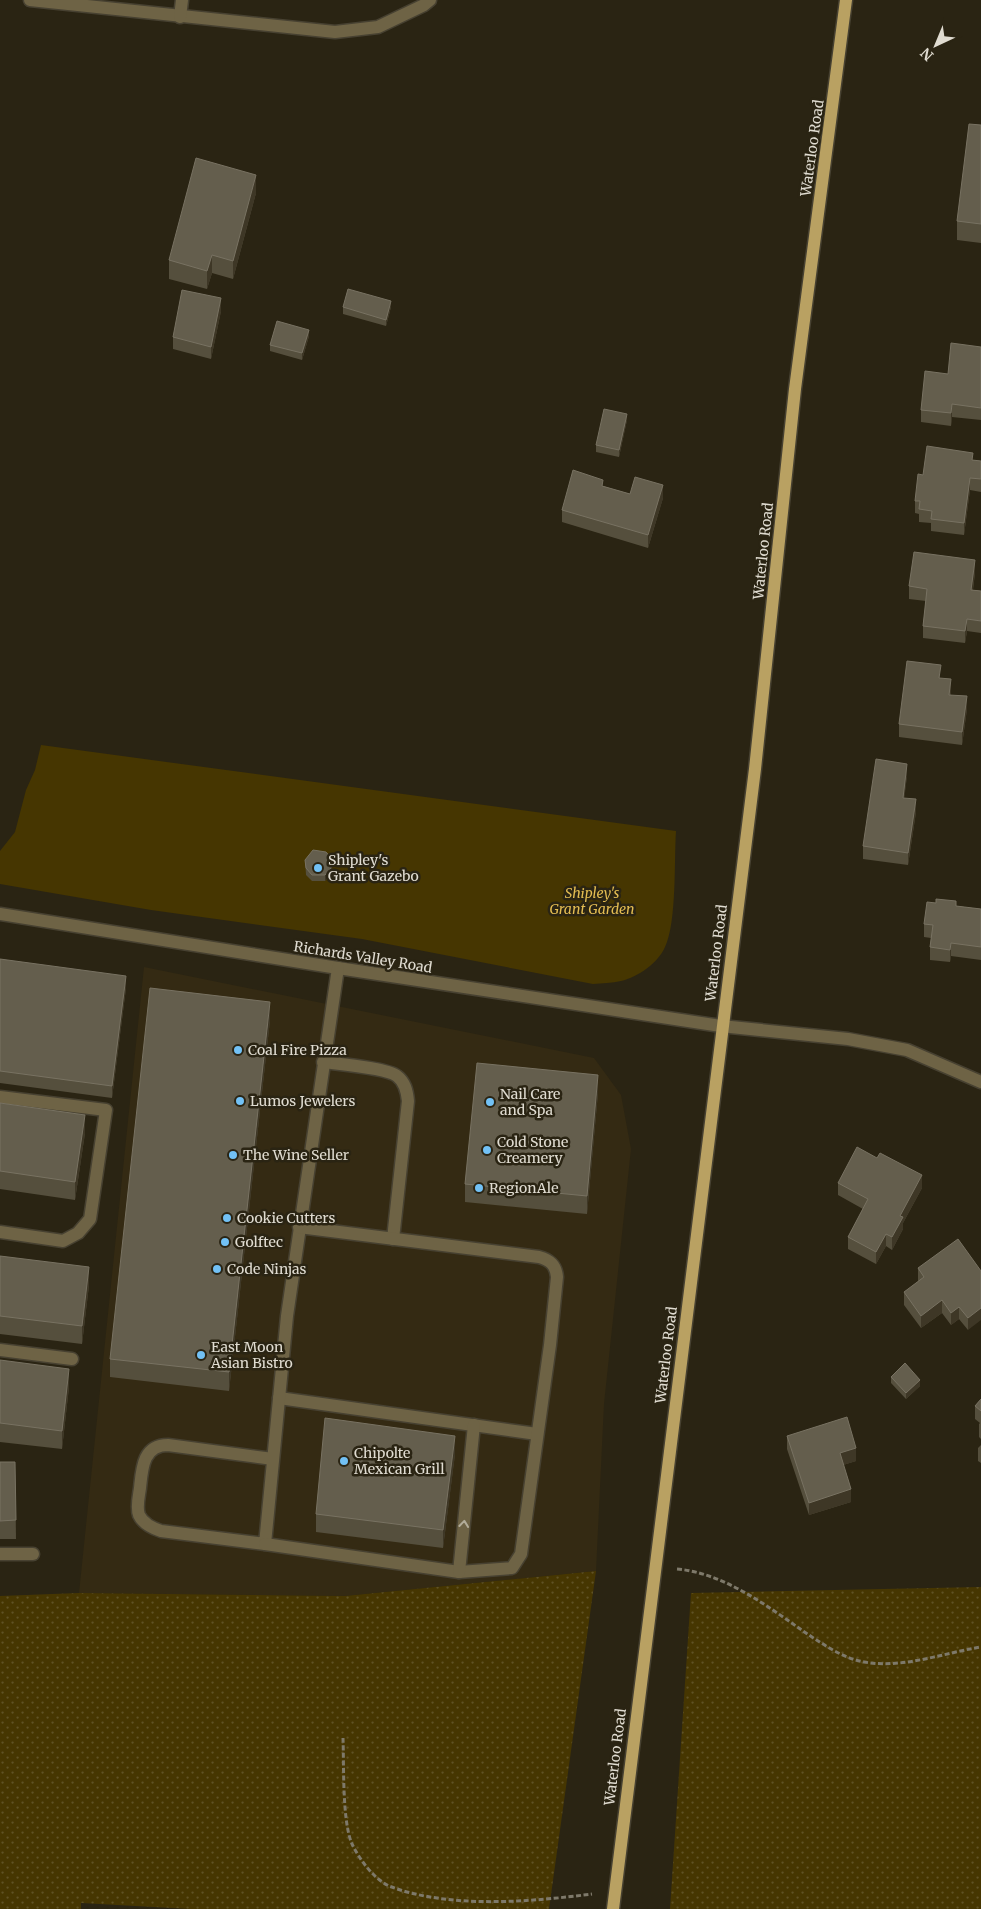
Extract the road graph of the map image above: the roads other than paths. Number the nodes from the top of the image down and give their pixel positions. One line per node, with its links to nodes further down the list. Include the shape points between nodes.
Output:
1 (30, 0): 5 (street)
2 (182, 0): 5 (street)
3 (430, 0): 5 (street, via 378,27 335,32)
4 (846, 0): 8 (main road, Waterloo Road, via 795,389 755,768)
5 (180, 17)
6 (0, 914): 7 (street, Richards Valley Road)
7 (338, 968): 8 (street, Richards Valley Road); 9 (street)
8 (721, 1026): 10 (street, Richards Valley Road, via 848,1039 907,1050); 25 (main road, Waterloo Road)
9 (323, 1062): 12 (street); 14 (street, via 389,1072 399,1077 406,1088 408,1100)
10 (981, 1082)
11 (0, 1097): 13 (street, via 106,1110 90,1219 78,1233 63,1241)
12 (299, 1228): 14 (street); 17 (street)
13 (0, 1232)
14 (393, 1239): 19 (street, via 539,1257 552,1264 557,1276)
15 (0, 1350): 16 (street)
16 (72, 1359)
17 (280, 1398): 18 (street); 20 (street)
18 (474, 1425): 19 (street); 24 (street, one-way to 18)
19 (537, 1434): 24 (street, via 521,1554 516,1564 506,1570)
20 (273, 1459): 21 (street); 21 (street, via 157,1446 148,1453 143,1464 138,1504 139,1516 154,1529)
21 (265, 1544): 24 (street)
22 (0, 1554): 23 (street)
23 (33, 1554)
24 (459, 1572)
25 (613, 1909)

